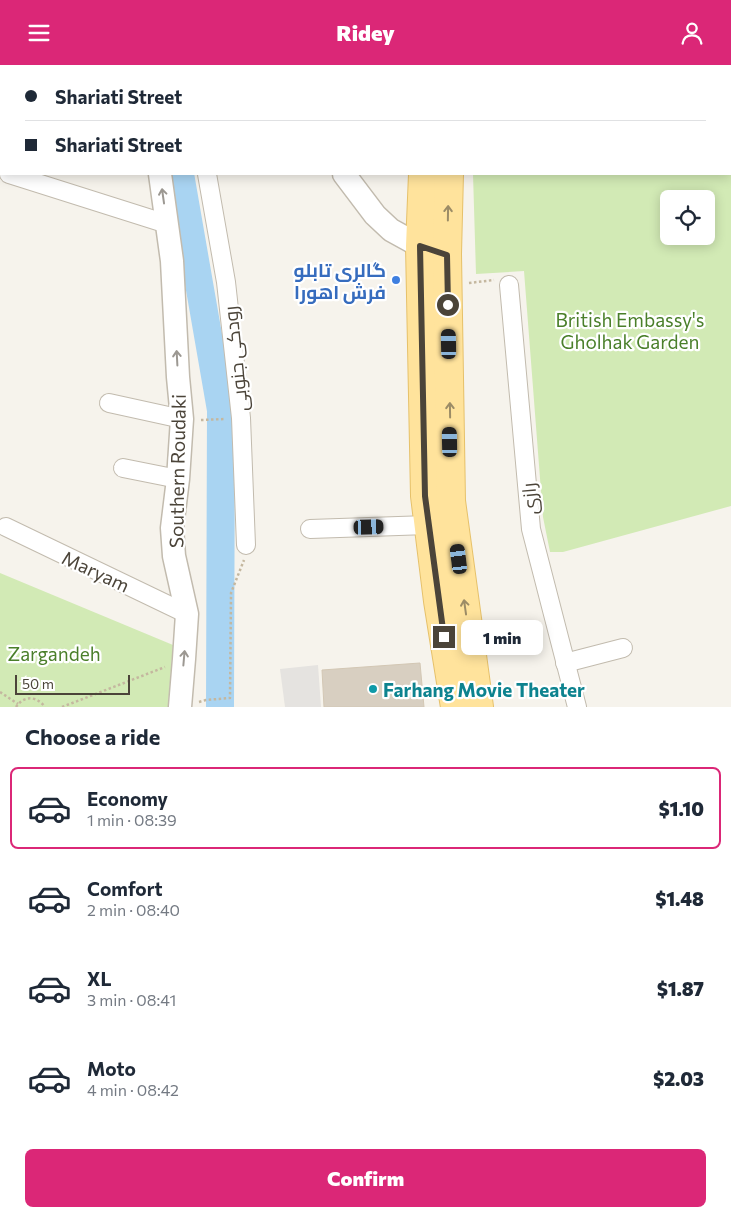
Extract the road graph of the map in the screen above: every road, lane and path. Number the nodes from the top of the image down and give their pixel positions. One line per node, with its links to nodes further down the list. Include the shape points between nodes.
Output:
1 (12, 175): 7 (street)
2 (160, 175): 7 (street, Southern Roudaki, one-way to 2)
3 (206, 175): 20 (street, رودکی جنوبی, via 226,282 240,408)
4 (345, 175): 8 (street, via 375,215 391,230)
5 (423, 175): 8 (main road)
6 (448, 175): 9 (main road, one-way to 6)
7 (167, 223): 14 (street, Southern Roudaki, one-way to 7, via 177,367)
8 (420, 246): 9 (main road); 17 (main road)
9 (447, 255): 10 (main road)
10 (448, 285): 11 (path, via 509,279); 32 (main road, one-way to 10, via 451,501)
11 (509, 285): 24 (street, رازی, via 531,529)
12 (109, 403): 14 (street)
13 (233, 418): 14 (path)
14 (189, 419): 16 (street, Southern Roudaki)
15 (123, 467): 16 (street)
16 (178, 479): 21 (street, Southern Roudaki, via 172,528 174,555)
17 (428, 525): 19 (street); 31 (main road)
18 (6, 527): 21 (street, Maryam)
19 (310, 529)
20 (246, 545): 26 (path, via 231,593 230,698)
21 (187, 614): 23 (street, Southern Roudaki, one-way to 21)
22 (623, 648): 24 (street)
23 (184, 659): 29 (path); 30 (street, Southern Roudaki)
24 (565, 663): 33 (street, رازی)
25 (0, 692): 27 (path)
26 (206, 700)
27 (17, 705): 28 (path, via 22,700 33,698)
28 (45, 707)
29 (62, 707)
30 (180, 707)
31 (455, 707)
32 (479, 707)
33 (577, 707)

